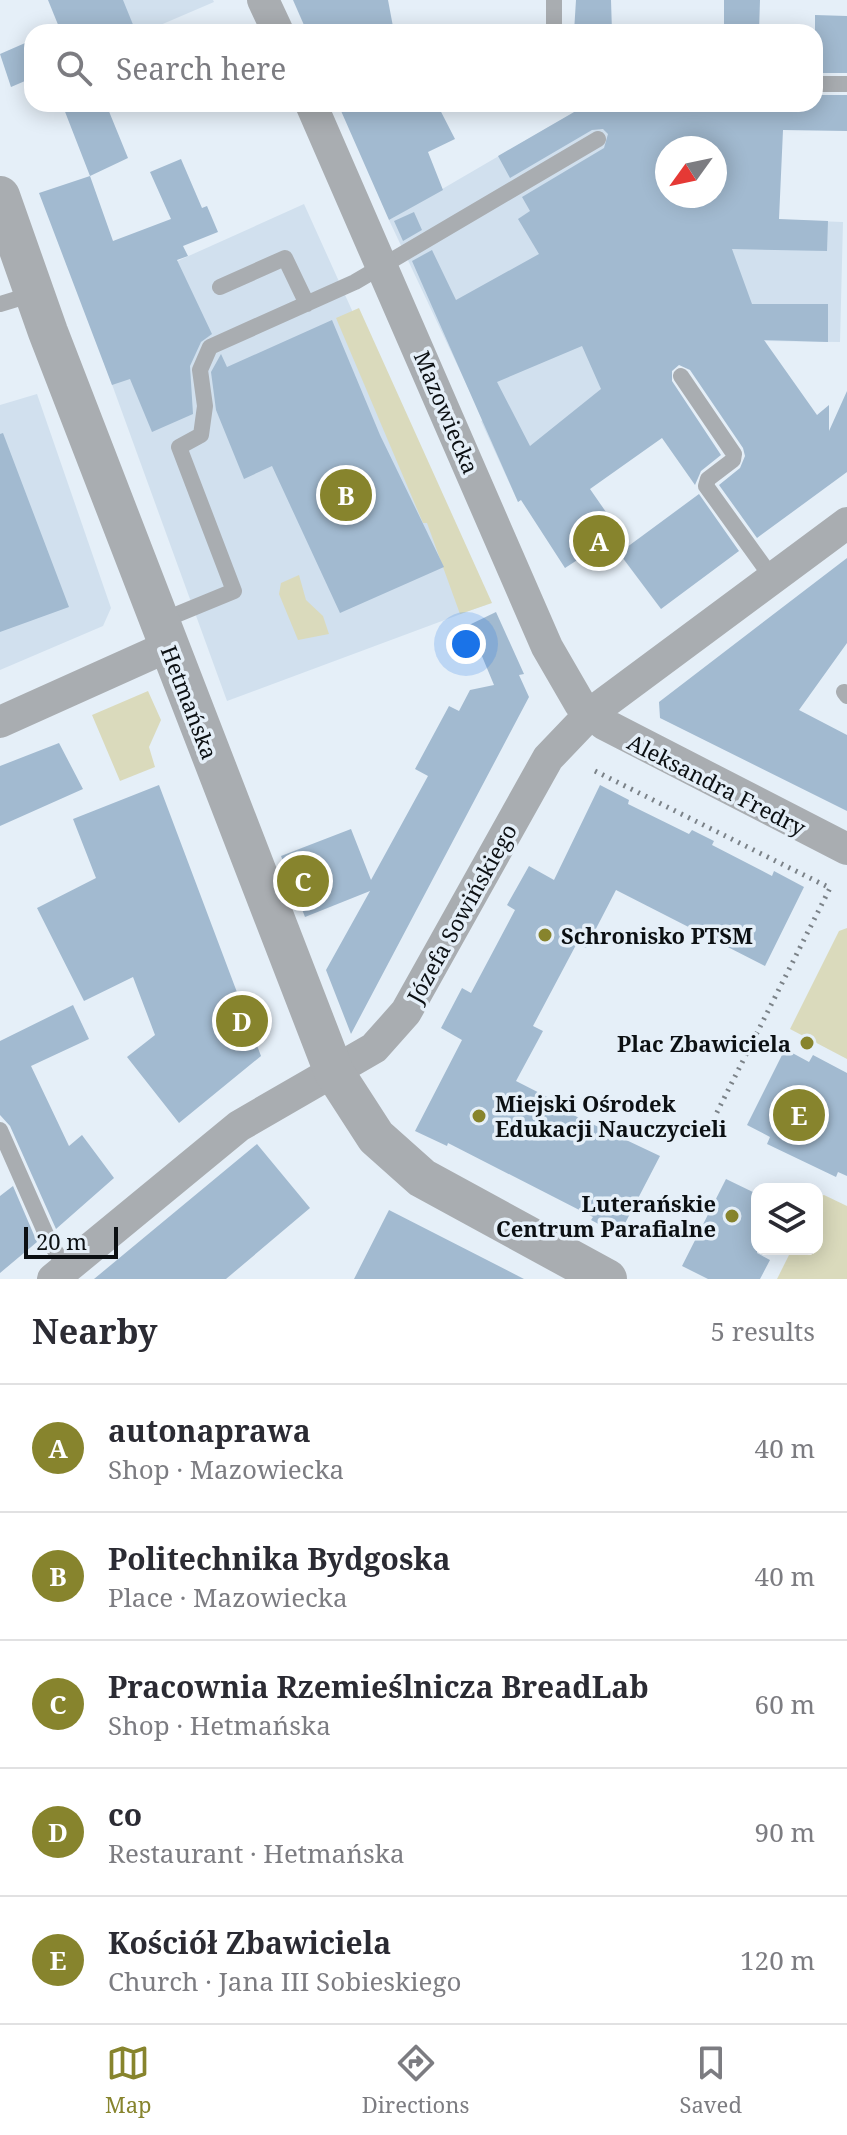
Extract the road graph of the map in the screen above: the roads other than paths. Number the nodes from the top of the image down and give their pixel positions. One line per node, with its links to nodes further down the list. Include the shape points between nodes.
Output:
1 (263, 0): 3 (street)
2 (554, 0): 4 (lane)
3 (274, 24)
4 (554, 24)
5 (823, 84): 6 (lane)
6 (847, 84)
7 (315, 112): 10 (street, Mazowiecka)
8 (598, 139): 10 (lane)
9 (0, 196): 12 (street)
10 (382, 264): 13 (lane); 18 (street, Mazowiecka, via 547,647 566,684)
11 (220, 287): 13 (lane, via 285,258)
12 (18, 299): 17 (street, Hetmańska, via 48,332)
13 (307, 304): 17 (lane, via 210,347 200,370 205,406 201,435 179,447 234,591)
14 (681, 376): 16 (lane, via 734,454 706,486)
15 (847, 523): 16 (street, Józefa Sowińskiego)
16 (773, 579): 18 (street, Józefa Sowińskiego)
17 (164, 634): 19 (street); 21 (street, Hetmańska)
18 (591, 713): 20 (street, Aleksandra Fredry, via 631,740); 21 (street, Józefa Sowińskiego, via 548,758 406,1012 382,1042)
19 (0, 722)
20 (847, 849)
21 (334, 1072): 23 (street, Józefa Sowińskiego, via 239,1126); 24 (street, Hetmańska, via 376,1137 422,1178)
22 (0, 1130): 23 (lane)
23 (59, 1274)
24 (607, 1279)

